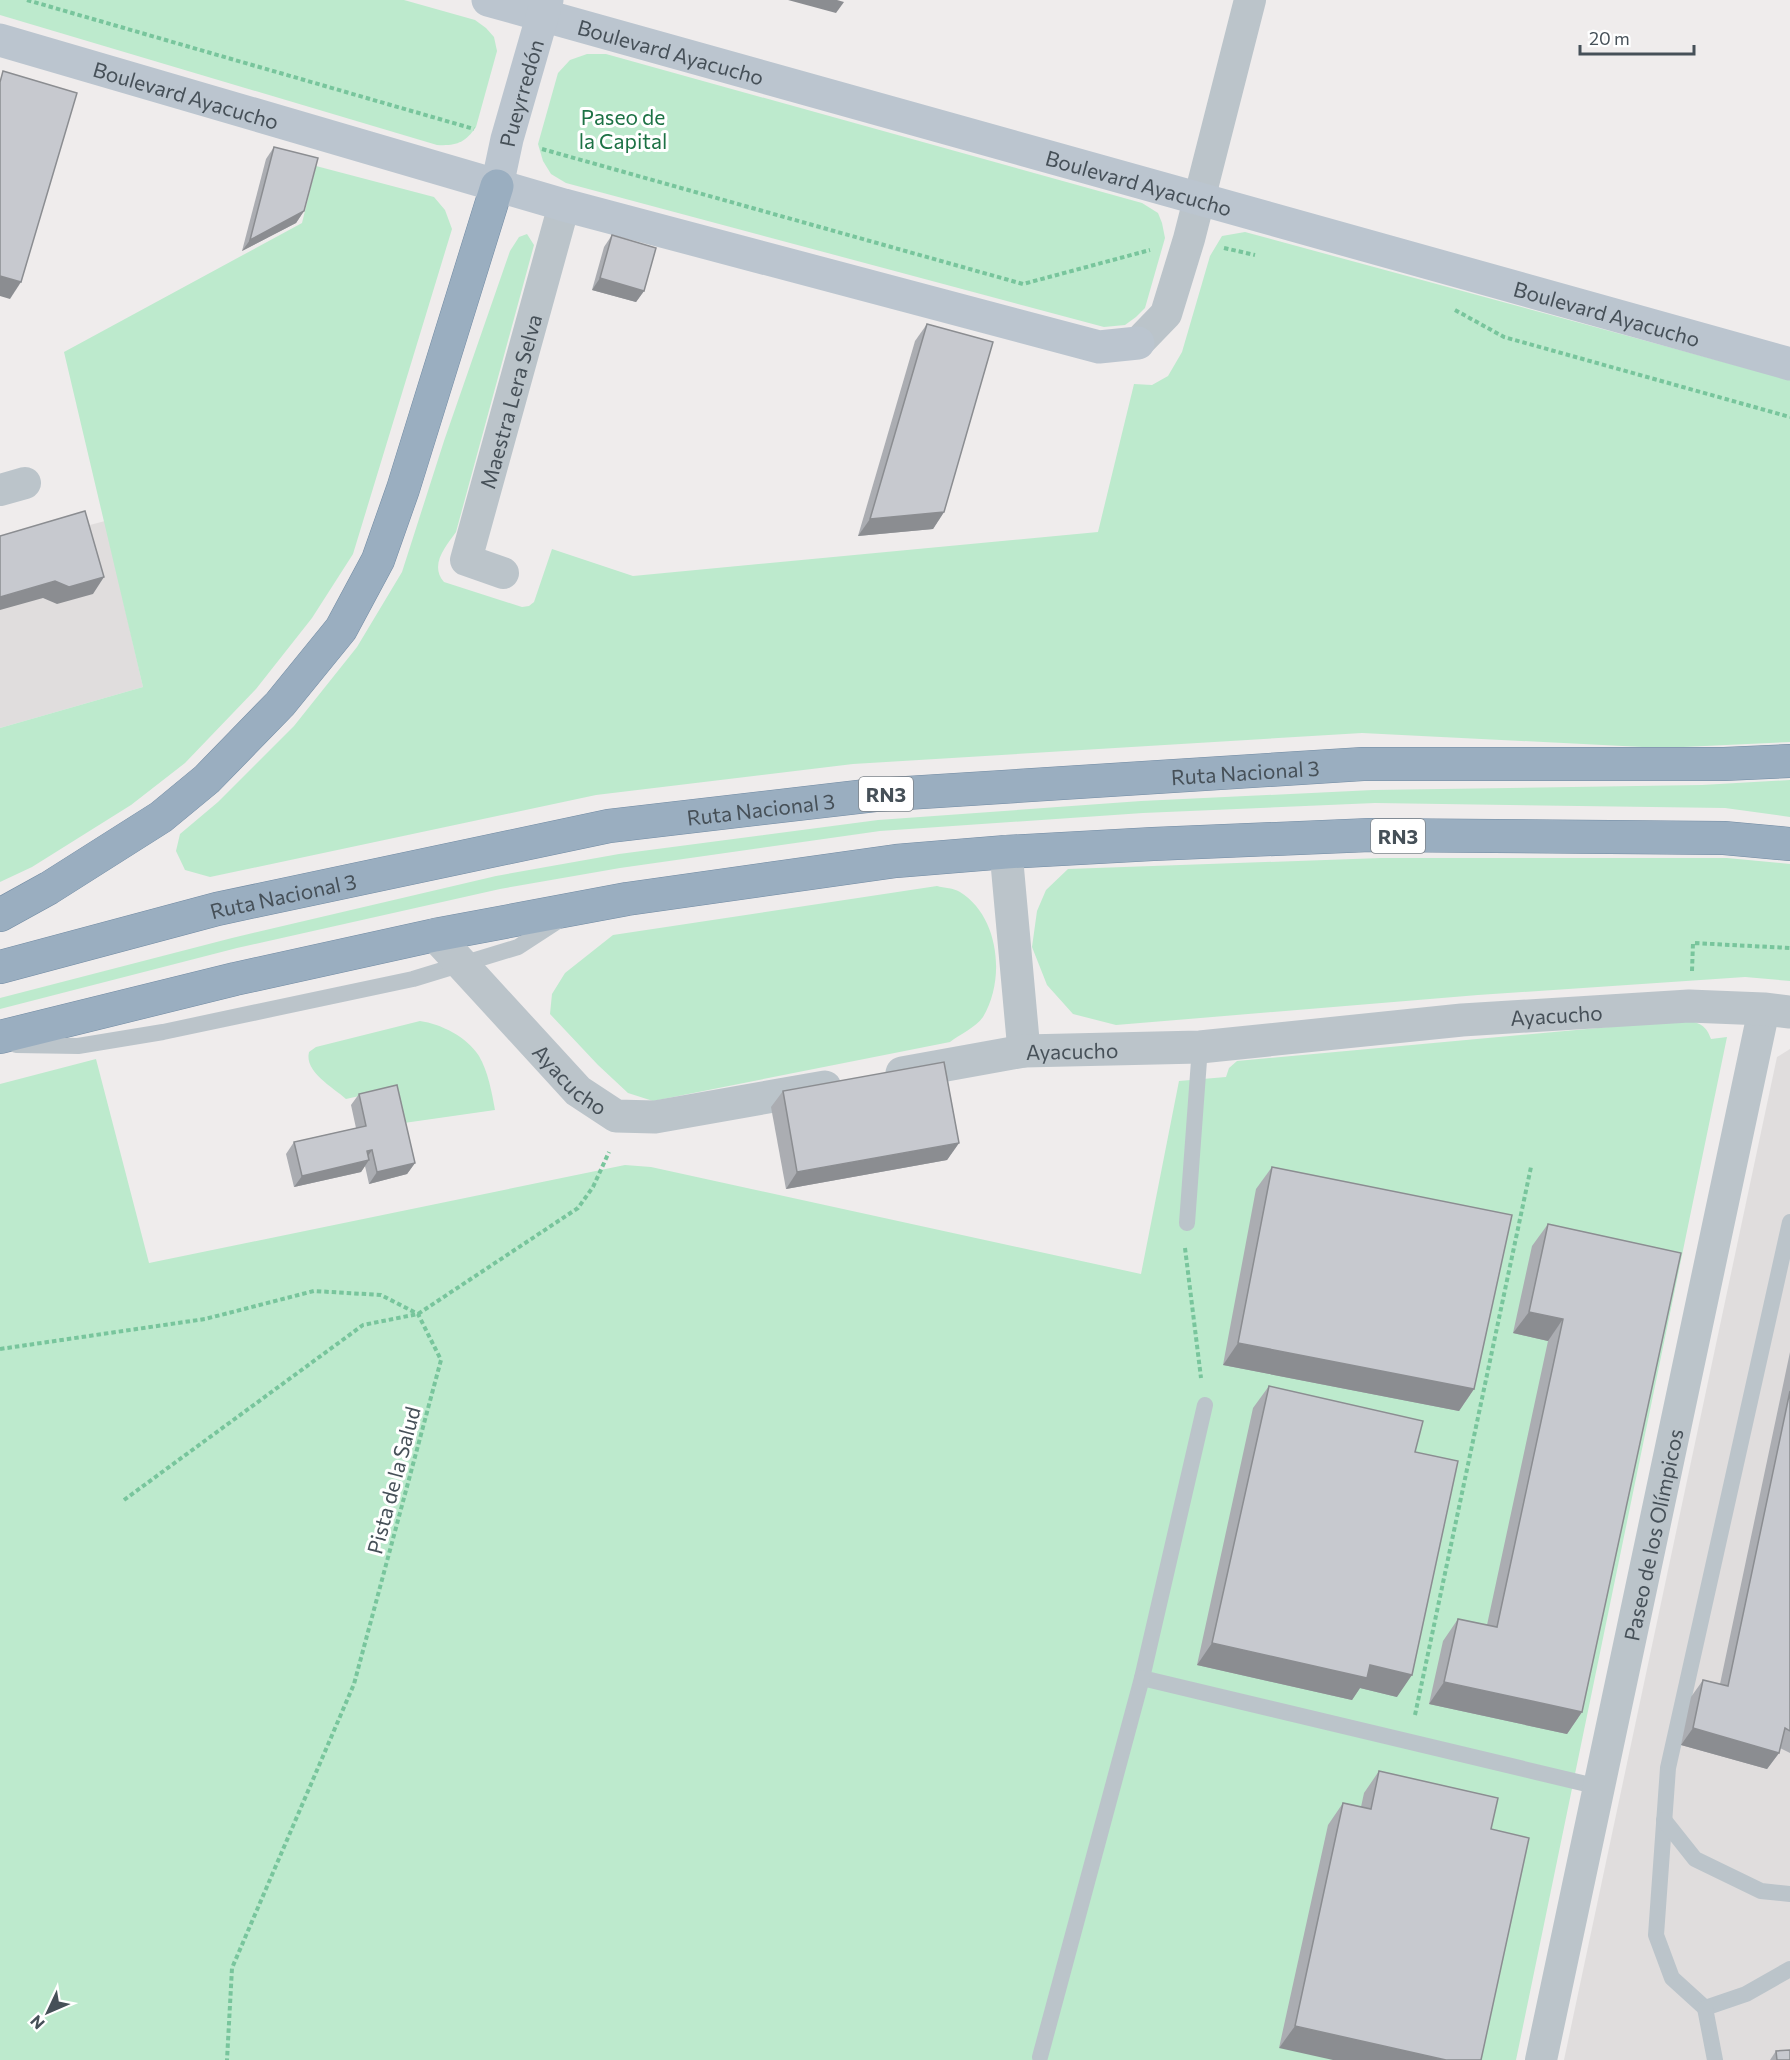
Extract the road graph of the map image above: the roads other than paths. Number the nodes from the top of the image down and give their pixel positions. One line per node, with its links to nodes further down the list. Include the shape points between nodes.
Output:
1 (488, 0): 3 (main road, Boulevard Ayacucho)
2 (1250, 0): 6 (street)
3 (545, 8): 5 (main road, Pueyrredón); 6 (main road, Boulevard Ayacucho)
4 (0, 40): 5 (main road, Boulevard Ayacucho)
5 (497, 186): 7 (main road, Boulevard Ayacucho); 15 (highway, via 382,550 341,629 280,704 207,779 161,817)
6 (1198, 199): 8 (street, via 1166,314); 9 (main road, Boulevard Ayacucho)
7 (564, 205): 8 (main road, Boulevard Ayacucho, via 1099,347); 10 (street, Maestra Lera Selva, via 466,560)
8 (1138, 343)
9 (1790, 364)
10 (503, 573)
11 (1790, 762): 18 (highway, Ruta Nacional 3 / RN3, via 1363,764 875,795 609,826 217,909)
12 (1790, 844): 13 (highway, RN3, via 1724,838 1370,836)
13 (1006, 852): 14 (highway, RN3, via 886,862); 23 (street)
14 (579, 908): 16 (highway, RN3); 17 (lane, via 518,947)
15 (0, 915)
16 (435, 934): 17 (street, Ayacucho); 20 (highway, RN3)
17 (462, 964): 21 (lane, via 413,979 163,1032 78,1046); 23 (street, Ayacucho, via 578,1091 616,1116 655,1117)
18 (0, 967)
19 (1777, 1010): 22 (street, Ayacucho, via 1689,1006 1462,1020); 28 (street, Paseo de los Olímpicos)
20 (0, 1037)
21 (0, 1044)
22 (1200, 1047): 23 (street, Ayacucho); 24 (lane)
23 (1024, 1051)
24 (1187, 1222)
25 (1790, 1222): 29 (lane, via 1668,1768)
26 (1205, 1405): 27 (lane)
27 (1142, 1678): 28 (lane); 33 (lane)
28 (1599, 1787): 34 (street, Paseo de los Olímpicos)
29 (1664, 1821): 30 (lane, via 1695,1859 1761,1891); 32 (lane, via 1656,1935 1672,1978)
30 (1790, 1894)
31 (1790, 1969): 32 (lane, via 1746,1994)
32 (1705, 2008): 35 (lane)
33 (1040, 2057)
34 (1540, 2060)
35 (1715, 2060)

